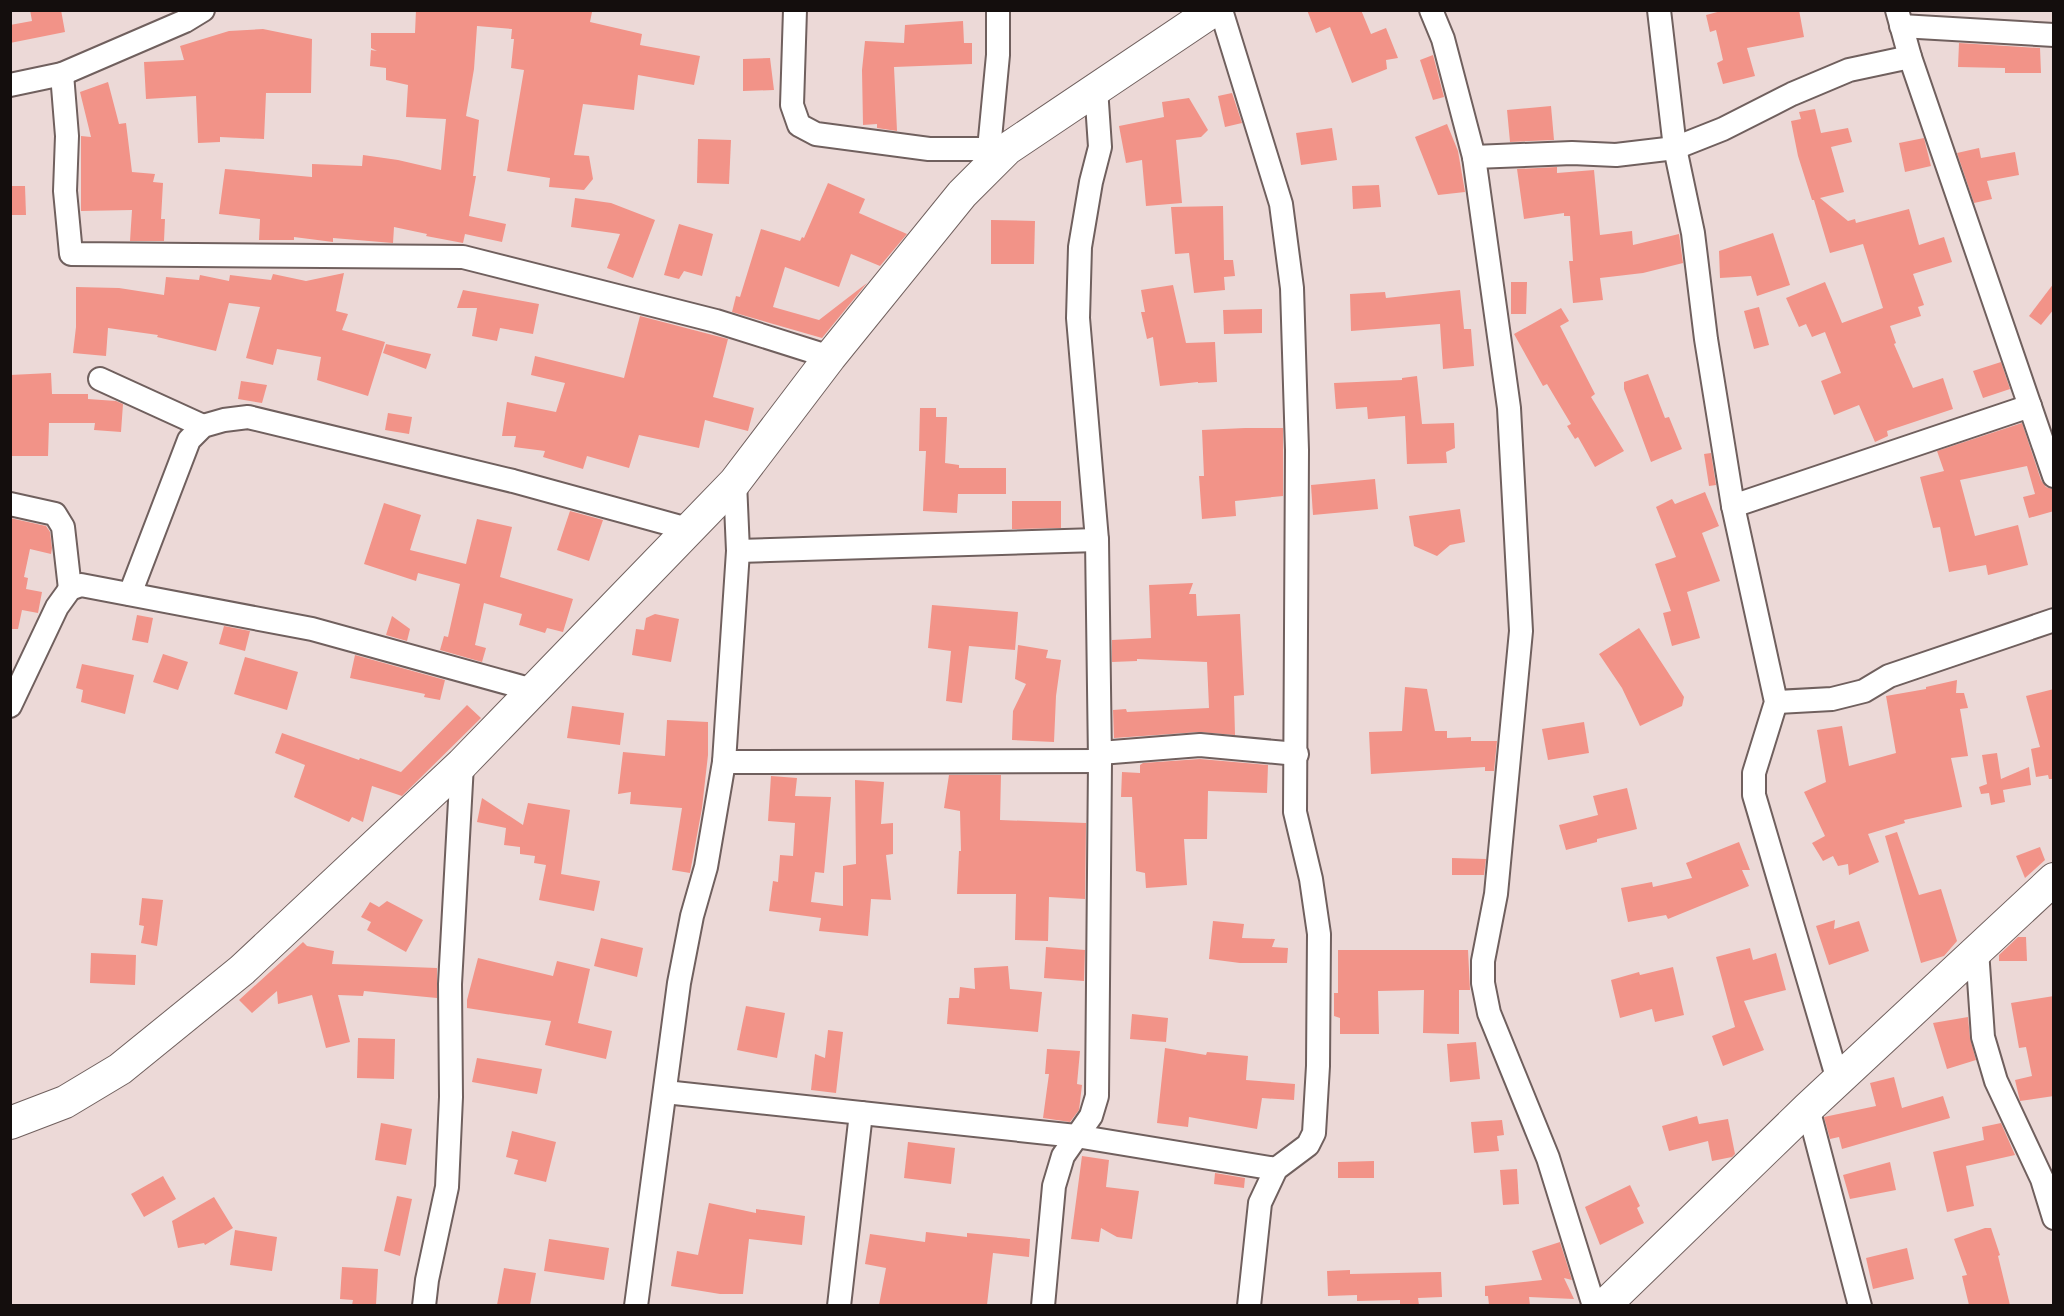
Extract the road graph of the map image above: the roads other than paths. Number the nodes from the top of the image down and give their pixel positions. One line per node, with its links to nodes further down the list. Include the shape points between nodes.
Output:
1 (203, 10): 11 (street)
2 (795, 10): 15 (street, via 792,105 799,125 816,134 929,149)
3 (998, 10): 15 (street)
4 (1214, 10): 13 (street)
5 (1221, 10): 34 (street, via 1281,204 1292,288 1297,450)
6 (1431, 10): 16 (street, via 1443,39)
7 (1659, 10): 14 (street)
8 (1899, 18): 9 (street); 10 (street)
9 (2054, 35)
10 (1910, 57): 14 (street, via 1848,70); 19 (street)
11 (62, 74): 12 (street); 17 (street, via 67,136 64,191 71,254 463,257 716,321)
12 (10, 85)
13 (1096, 88): 15 (street); 26 (street, via 1101,147 1080,248 1078,318)
14 (1675, 148): 16 (street, via 1616,155); 24 (street, via 1693,233)
15 (998, 149): 17 (street)
16 (1474, 157): 53 (street, via 1509,408 1521,631 1496,894 1483,961 1483,983 1489,1013 1548,1158)
17 (830, 357): 22 (street)
18 (99, 379): 20 (street)
19 (2030, 406): 21 (street); 24 (street)
20 (203, 426): 25 (street, via 248,417 513,481); 29 (street, via 189,440)
21 (2054, 476)
22 (735, 482): 25 (street); 27 (street)
23 (10, 504): 28 (street, via 55,514 63,527)
24 (1733, 506): 32 (street)
25 (688, 529): 31 (street)
26 (1097, 540): 27 (street); 35 (street)
27 (738, 551): 36 (street)
28 (70, 589): 29 (street, via 81,585); 33 (street, via 57,607)
29 (130, 594): 31 (street, via 312,629)
30 (2054, 620): 32 (street, via 1889,676 1864,691 1832,699)
31 (532, 690): 37 (street)
32 (1776, 702): 40 (street, via 1754,773 1754,795)
33 (10, 706)
34 (1297, 754): 35 (street, via 1200,745); 46 (street, via 1295,812 1319,934 1318,1066 1312,1139)
35 (1100, 757): 36 (street); 45 (street, via 1098,1096 1091,1116)
36 (724, 762): 41 (street, via 706,867 679,983)
37 (462, 764): 44 (street, via 242,970 120,1069 64,1102); 48 (street, via 450,984 447,1186)
38 (2054, 879): 39 (street)
39 (1977, 950): 40 (street); 47 (street, via 1983,1037 1996,1081 2042,1179)
40 (1838, 1080): 42 (street)
41 (664, 1092): 43 (street); 49 (street)
42 (1808, 1108): 54 (street); 55 (street)
43 (861, 1113): 45 (street); 50 (street)
44 (10, 1123)
45 (1076, 1136): 46 (street); 51 (street, via 1063,1156 1054,1186)
46 (1276, 1169): 52 (street, via 1260,1203)
47 (2054, 1218)
48 (424, 1305)
49 (636, 1305)
50 (839, 1305)
51 (1043, 1305)
52 (1249, 1305)
53 (1594, 1305)
54 (1604, 1305)
55 (1860, 1305)

